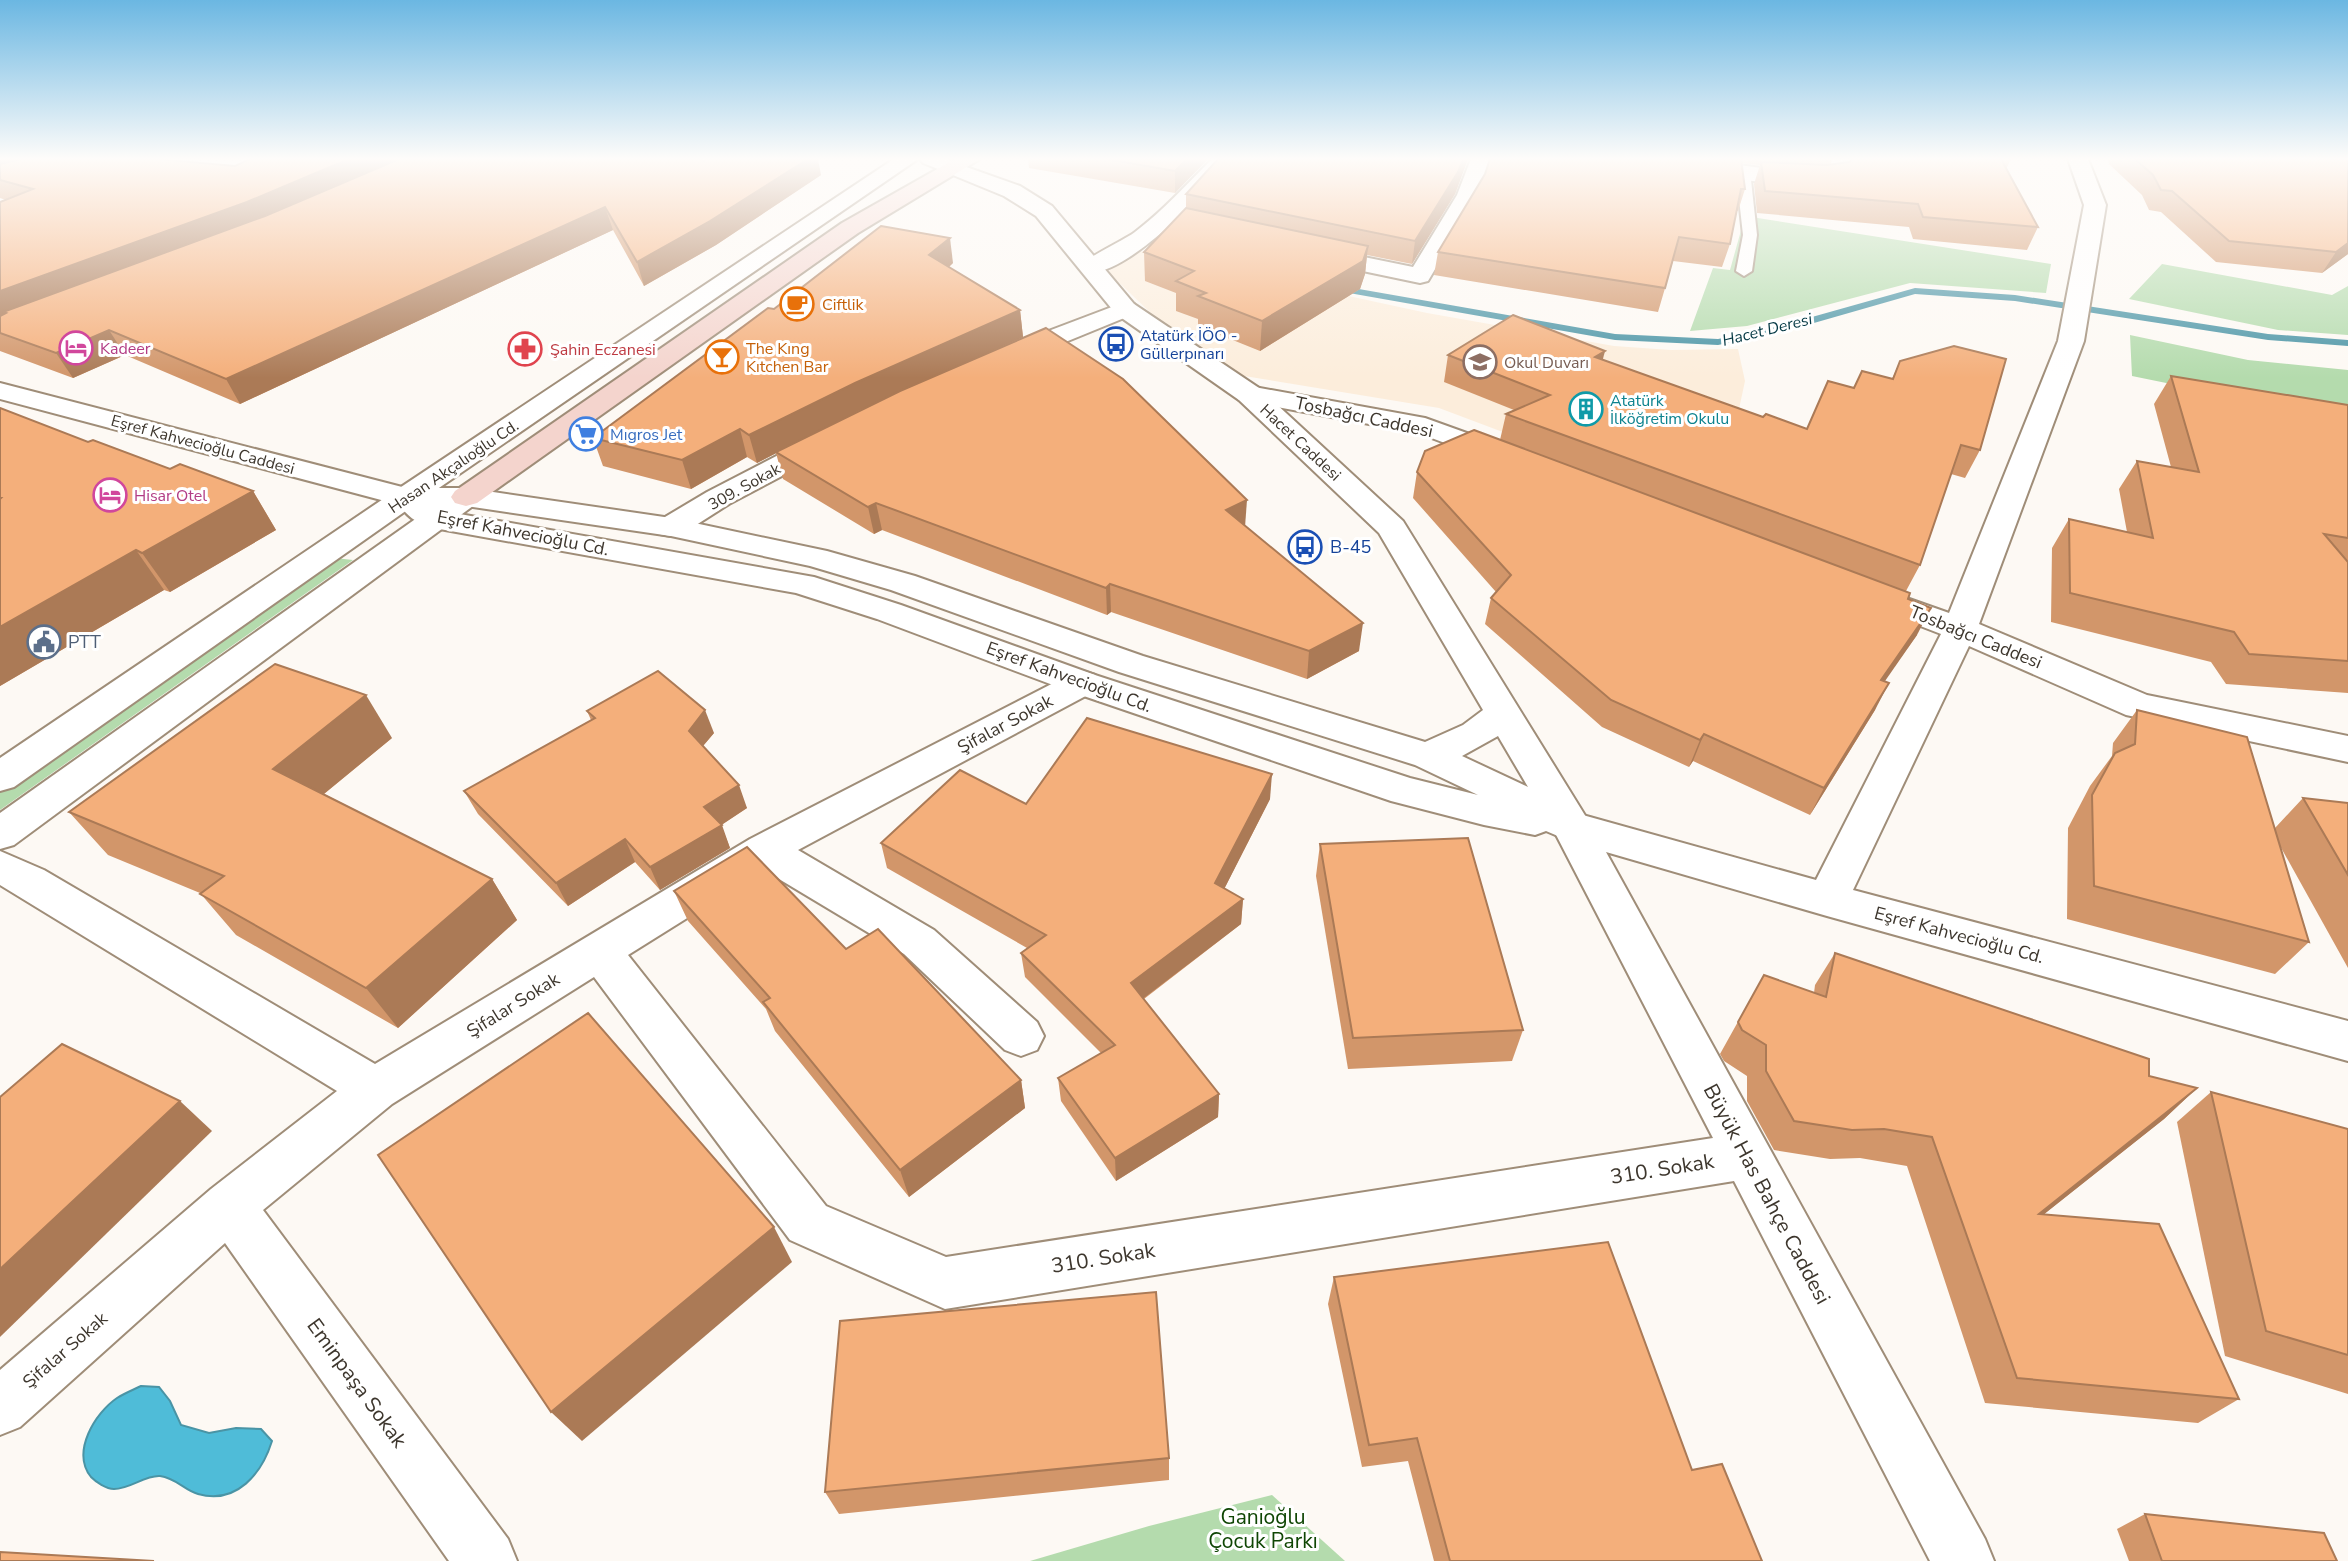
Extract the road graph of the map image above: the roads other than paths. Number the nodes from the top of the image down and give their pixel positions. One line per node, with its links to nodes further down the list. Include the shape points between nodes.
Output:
1 (800, 232): 19 (street, Hasan Akçalıoğlu Cd.)
2 (844, 232): 20 (main road)
3 (1061, 232): 11 (street, Hacet Caddesi)
4 (1147, 232): 11 (street, via 1117,255)
5 (1213, 232): 9 (street)
6 (1446, 232): 10 (street, via 1420,276)
7 (1750, 232): 12 (lane)
8 (2091, 232): 24 (street, via 2071,341)
9 (1243, 238)
10 (1297, 250)
11 (1091, 267): 13 (street, Hacet Caddesi)
12 (1744, 271)
13 (1125, 309): 14 (street); 16 (street, Hacet Caddesi)
14 (986, 365)
15 (0, 391): 19 (street, Eşref Kahvecioğlu Caddesi)
16 (1249, 394): 18 (street, Tosbağcı Caddesi, via 1425,426); 26 (street, Hacet Caddesi, via 1392,528)
17 (850, 429): 22 (street, 309. Sokak)
18 (1529, 466)
19 (405, 497): 20 (street, Eşref Kahvecioğlu Cd.); 21 (street, Eşref Kahvecioğlu Cd.); 27 (street, Hasan Akçalıoğlu Cd.)
20 (466, 497): 21 (street, Hasan Akçalıoğlu Cd.); 22 (street, Eşref Kahvecioğlu Cd.)
21 (434, 519): 25 (street, Eşref Kahvecioğlu Cd., via 802,584); 32 (street, Hasan Akçalıoğlu Cd.)
22 (671, 527): 29 (street, Eşref Kahvecioğlu Cd., via 816,558 903,583 1131,664)
23 (1856, 590): 24 (street, Tosbağcı Caddesi)
24 (1960, 629): 28 (street, Tosbağcı Caddesi, via 2139,706); 35 (street)
25 (1082, 683): 31 (street, Eşref Kahvecioğlu Cd., via 1405,791); 33 (street, Şifalar Sokak)
26 (1504, 713): 29 (street, via 1476,734); 31 (street, Hacet Caddesi)
27 (15, 749): 30 (street, Hasan Akçalıoğlu Cd.)
28 (2348, 749)
29 (1428, 756): 31 (street, Eşref Kahvecioğlu Cd.)
30 (0, 777)
31 (1572, 827): 35 (street, Eşref Kahvecioğlu Cd.); 40 (street, Büyük Has Bahçe Caddesi)
32 (0, 834)
33 (764, 850): 36 (street, Şifalar Sokak); 37 (street, via 919,942)
34 (0, 867): 39 (street)
35 (1827, 900): 38 (street, Eşref Kahvecioğlu Cd.)
36 (600, 951): 39 (street, Şifalar Sokak); 40 (street, 310. Sokak, via 808,1223 945,1283)
37 (1021, 1037)
38 (2348, 1041)
39 (376, 1089): 41 (street, Şifalar Sokak)
40 (1746, 1156): 44 (street, Büyük Has Bahçe Caddesi)
41 (229, 1206): 42 (street, Şifalar Sokak); 43 (street, Eminpaşa Sokak)
42 (0, 1408)
43 (486, 1561)
44 (1963, 1561)

